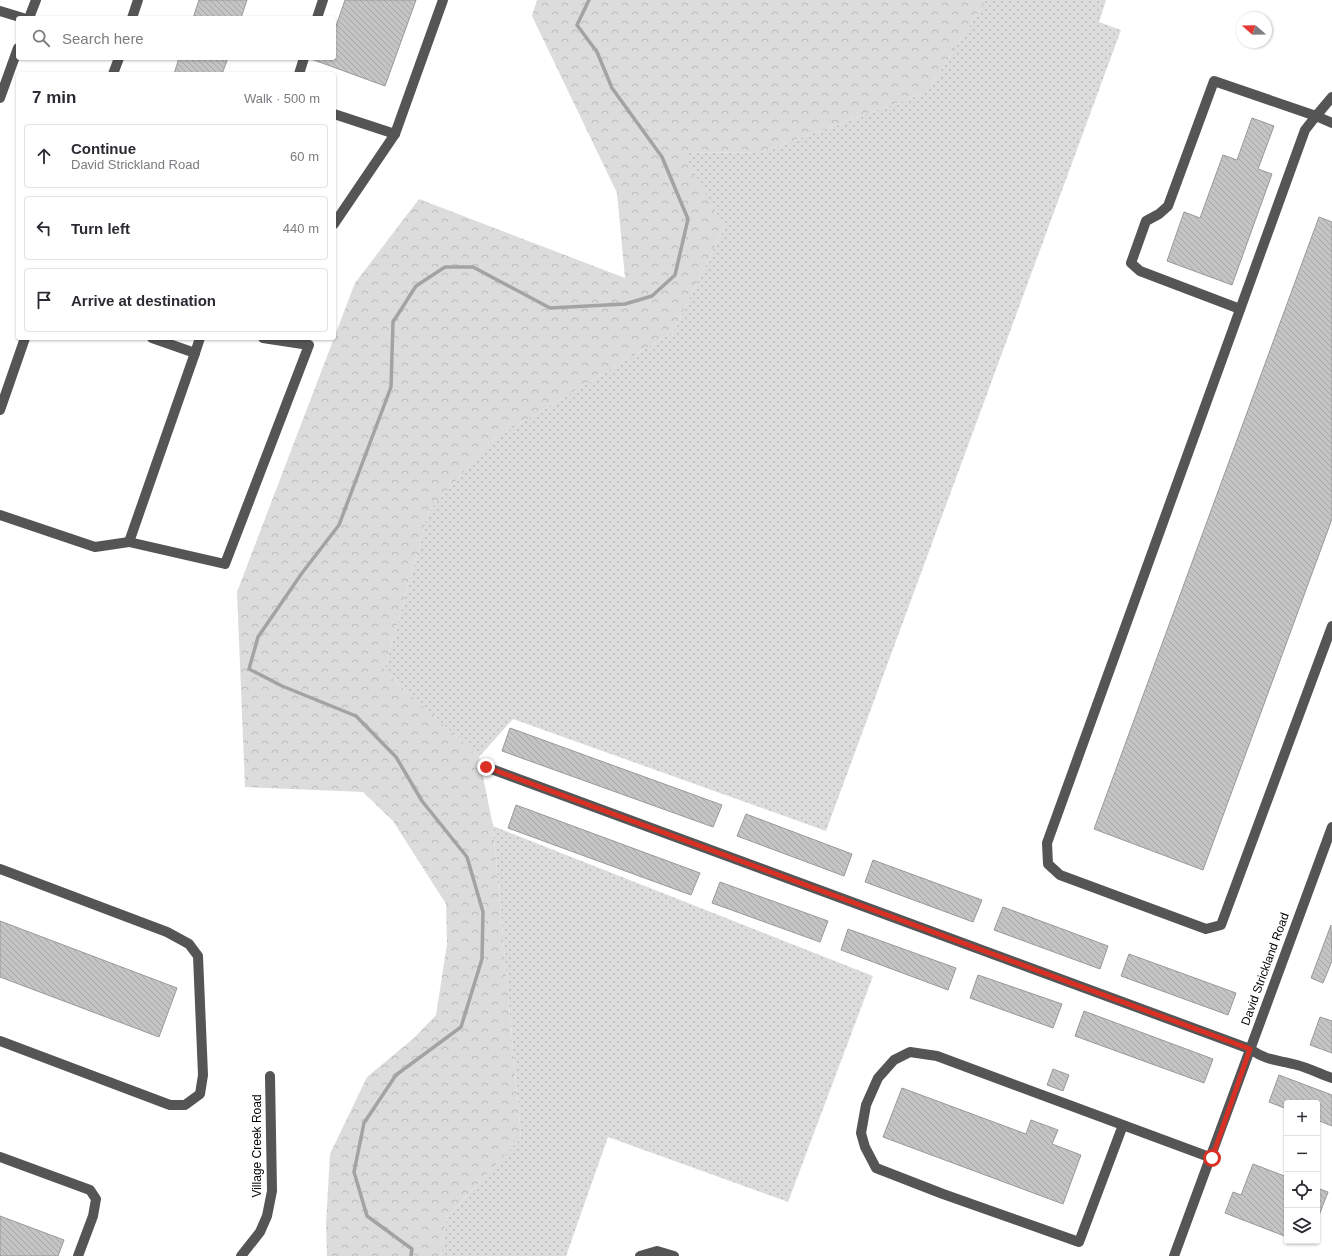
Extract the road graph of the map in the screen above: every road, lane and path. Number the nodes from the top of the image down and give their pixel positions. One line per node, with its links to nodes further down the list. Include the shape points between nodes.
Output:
1 (36, 0): 7 (street)
2 (138, 0): 8 (street)
3 (323, 0): 9 (street)
4 (443, 0): 20 (street)
5 (0, 11): 6 (street)
6 (16, 16)
7 (30, 16)
8 (133, 16)
9 (318, 16)
10 (16, 53): 15 (street)
11 (118, 60): 13 (street)
12 (303, 60): 14 (street)
13 (115, 72)
14 (300, 72)
15 (0, 97)
16 (1332, 97): 18 (street)
17 (336, 115): 20 (street)
18 (1316, 116): 19 (street); 22 (street, via 1305,130); 22 (street, via 1214,81 1168,206 1146,221 1130,263 1140,271)
19 (1332, 123)
20 (395, 134): 21 (street)
21 (336, 221)
22 (1240, 309): 32 (street, via 1047,843 1048,864 1060,876 1206,929 1221,925)
23 (24, 340): 29 (street)
24 (158, 340): 28 (street)
25 (199, 340): 28 (street)
26 (286, 340): 27 (street)
27 (309, 342): 31 (street, via 225,564)
28 (195, 352): 31 (street)
29 (0, 410)
30 (0, 515): 31 (street, via 94,547)
31 (129, 542)
32 (1332, 626)
33 (486, 767): 37 (street)
34 (1332, 827): 37 (street, David Strickland Road)
35 (0, 869): 36 (street, via 167,932 189,944 198,956 203,1075 200,1094 185,1105 170,1106)
36 (0, 1042)
37 (1250, 1049): 39 (street, via 1269,1060 1298,1065); 42 (street, David Strickland Road)
38 (270, 1076): 44 (street, Village Creek Road, via 272,1190 267,1216 260,1232)
39 (1332, 1078)
40 (1123, 1125): 40 (street, via 1079,1242 876,1168 861,1133 866,1105 878,1078 894,1060 910,1052 937,1056); 42 (street)
41 (0, 1157): 43 (street, via 90,1190 96,1199 94,1216)
42 (1212, 1158): 47 (street, David Strickland Road)
43 (78, 1256)
44 (241, 1256)
45 (640, 1256): 46 (street, via 657,1251)
46 (674, 1256)
47 (1174, 1256)

